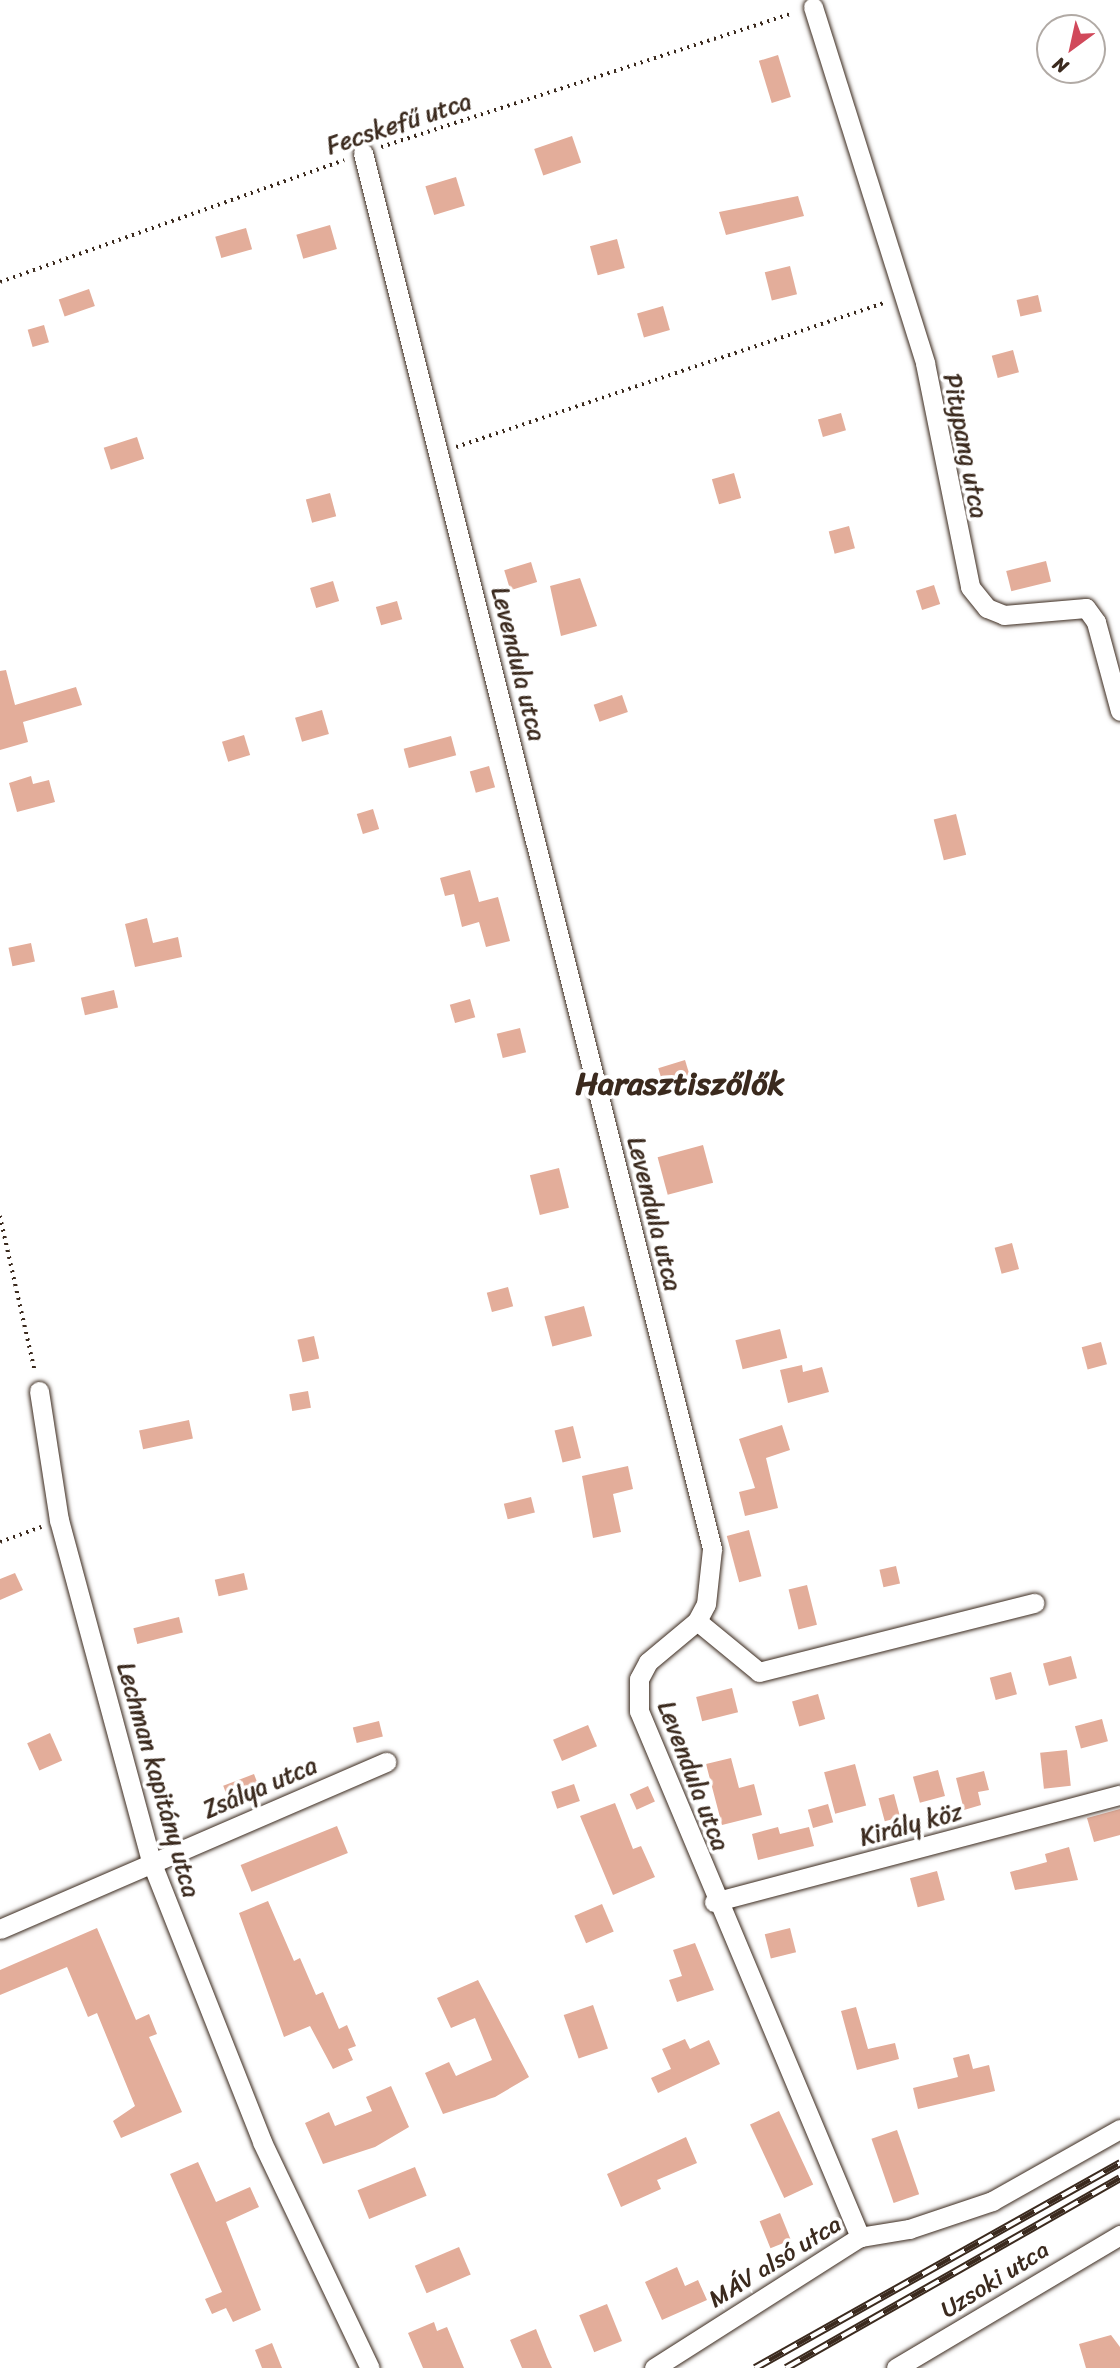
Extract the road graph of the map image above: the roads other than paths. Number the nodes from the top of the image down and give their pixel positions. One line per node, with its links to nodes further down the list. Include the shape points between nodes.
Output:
1 (813, 7): 3 (street, Pitypang utca, via 941,428 945,486 970,587 987,608 1004,615 1086,608 1096,622)
2 (363, 153): 6 (street, Levendula utca, via 712,1549 710,1585)
3 (1120, 711)
4 (39, 1391): 9 (street, Lechman kapitány utca, via 60,1520)
5 (1034, 1603): 6 (street, via 760,1672)
6 (697, 1621): 10 (street, Levendula utca, via 648,1662 637,1691 639,1711)
7 (386, 1762): 9 (street, Zsálya utca)
8 (1120, 1794): 10 (street, Király köz)
9 (151, 1861): 11 (street, Zsálya utca); 16 (street, Lechman kapitány utca, via 262,2142)
10 (714, 1902): 14 (street, Levendula utca)
11 (0, 1929)
12 (1120, 2129): 14 (street, MÁV alsó utca, via 992,2201 909,2229)
13 (1120, 2235): 15 (street, Uzsoki utca)
14 (860, 2237): 17 (street, MÁV alsó utca)
15 (921, 2362): 18 (street, Uzsoki utca)
16 (370, 2368)
17 (654, 2368)
18 (896, 2368)

